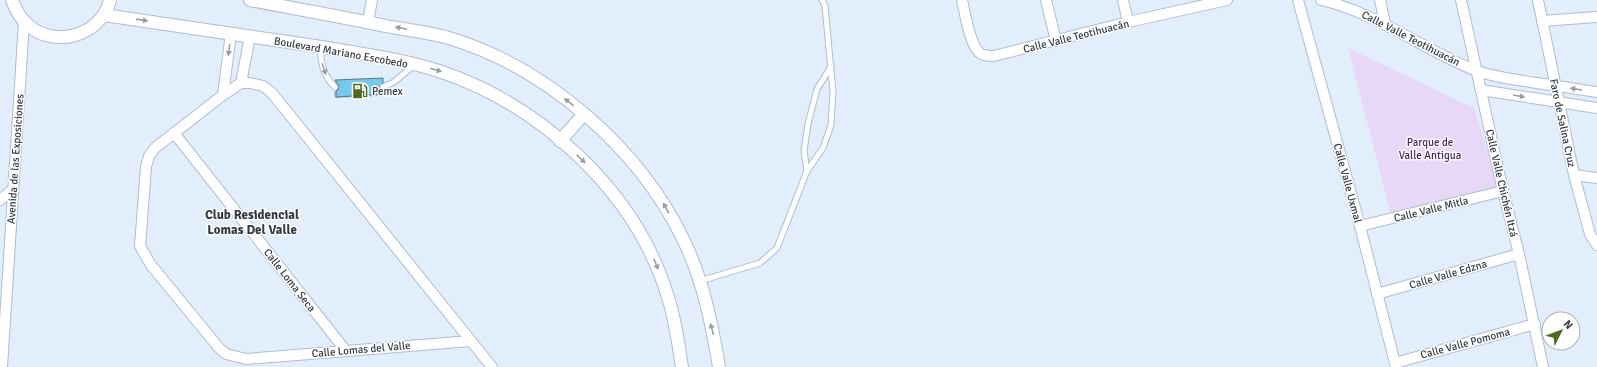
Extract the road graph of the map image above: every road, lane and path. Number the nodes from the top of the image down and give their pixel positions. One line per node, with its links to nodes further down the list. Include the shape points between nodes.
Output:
1 (12, 0): 18 (street, via 16,12)
2 (110, 0): 15 (street)
3 (250, 0): 19 (street)
4 (372, 0): 19 (street)
5 (822, 0): 27 (lane)
6 (962, 0): 24 (street, Calle Valle Teotihuacán, via 974,45 981,54 1003,55)
7 (1046, 0): 24 (street)
8 (1123, 0): 20 (street)
9 (1228, 0): 20 (street, Calle Valle Teotihuacán)
10 (1298, 0): 47 (street, Calle Valle Uxmal)
11 (1321, 0): 21 (street, Calle Valle Teotihuacán, via 1342,5)
12 (1380, 0): 21 (street)
13 (1461, 0): 28 (street, Calle Valle Chichén Itzá)
14 (1538, 0): 17 (street, Faro de Salina Cruz)
15 (104, 15): 18 (street, via 90,28 72,36 59,38 46,36); 22 (street, Boulevard Mariano Escobedo, one-way to 22)
16 (1597, 17): 17 (street)
17 (1542, 21): 30 (street, Faro de Salina Cruz)
18 (24, 22): 44 (street, Avenida de las Exposiciones)
19 (368, 22): 38 (street, one-way to 19, via 556,92 521,70 482,51 449,38)
20 (1128, 22): 24 (street, Calle Valle Teotihuacán)
21 (1385, 23): 28 (street, Calle Valle Teotihuacán, via 1436,52)
22 (231, 33): 23 (street, Boulevard Mariano Escobedo); 35 (street, one-way to 35)
23 (250, 36): 25 (street, Boulevard Mariano Escobedo); 29 (street)
24 (1056, 41)
25 (320, 47): 26 (street, Boulevard Mariano Escobedo); 31 (lane, one-way to 31, via 323,70)
26 (414, 65): 32 (lane); 40 (street, Boulevard Mariano Escobedo, one-way to 40, via 439,71 472,84 505,101 534,119)
27 (831, 67): 41 (lane, via 817,89 808,124 804,152); 41 (lane, via 831,125 823,148)
28 (1477, 71): 30 (street, Calle Valle Teotihuacán, via 1500,78); 33 (street, Calle Valle Chichén Itzá)
29 (241, 83): 35 (street, Calle Lomas del Valle); 53 (street, via 264,86 272,93)
30 (1555, 86): 34 (street, Calle Valle Teotihuacán, one-way to 30); 36 (street, Faro de Salina Cruz)
31 (335, 87)
32 (383, 88)
33 (1481, 90): 36 (street, one-way to 36); 45 (street, Calle Valle Chichén Itzá)
34 (1597, 92)
35 (224, 95): 39 (street, Calle Lomas del Valle)
36 (1559, 103): 37 (street); 42 (street, Faro de Salina Cruz)
37 (1597, 108)
38 (584, 114): 40 (street); 50 (street, one-way to 38, via 684,241 664,203 630,159)
39 (174, 133): 54 (street, Calle Loma Seca); 54 (street, Calle Lomas del Valle, via 155,148 146,167 140,246 156,270 218,348 226,354 246,359)
40 (560, 141): 58 (street, Boulevard Mariano Escobedo, one-way to 58, via 612,191 635,223 667,294 678,337)
41 (807, 171): 50 (lane, via 777,248 760,263)
42 (1574, 175): 43 (street); 48 (street, Faro de Salina Cruz, via 1590,234)
43 (1597, 178)
44 (13, 189): 46 (street); 56 (street, Avenida de las Exposiciones)
45 (1503, 191): 47 (street, Calle Valle Mitla); 49 (street, Calle Valle Chichén Itzá)
46 (0, 200)
47 (1360, 226): 51 (street, Calle Valle Uxmal)
48 (1596, 245)
49 (1519, 254): 51 (street, Calle Valle Edzna); 52 (street, Calle Valle Chichén Itzá)
50 (700, 281): 59 (street, one-way to 50, via 714,334)
51 (1377, 294): 55 (street, Calle Valle Uxmal)
52 (1535, 324): 55 (street, Calle Valle Pomoma); 60 (street, Calle Valle Chichén Itzá)
53 (471, 341): 54 (street, Calle Lomas del Valle); 57 (street)
54 (346, 351)
55 (1395, 365)
56 (2, 367)
57 (492, 367)
58 (682, 367)
59 (718, 367)
60 (1543, 367)

